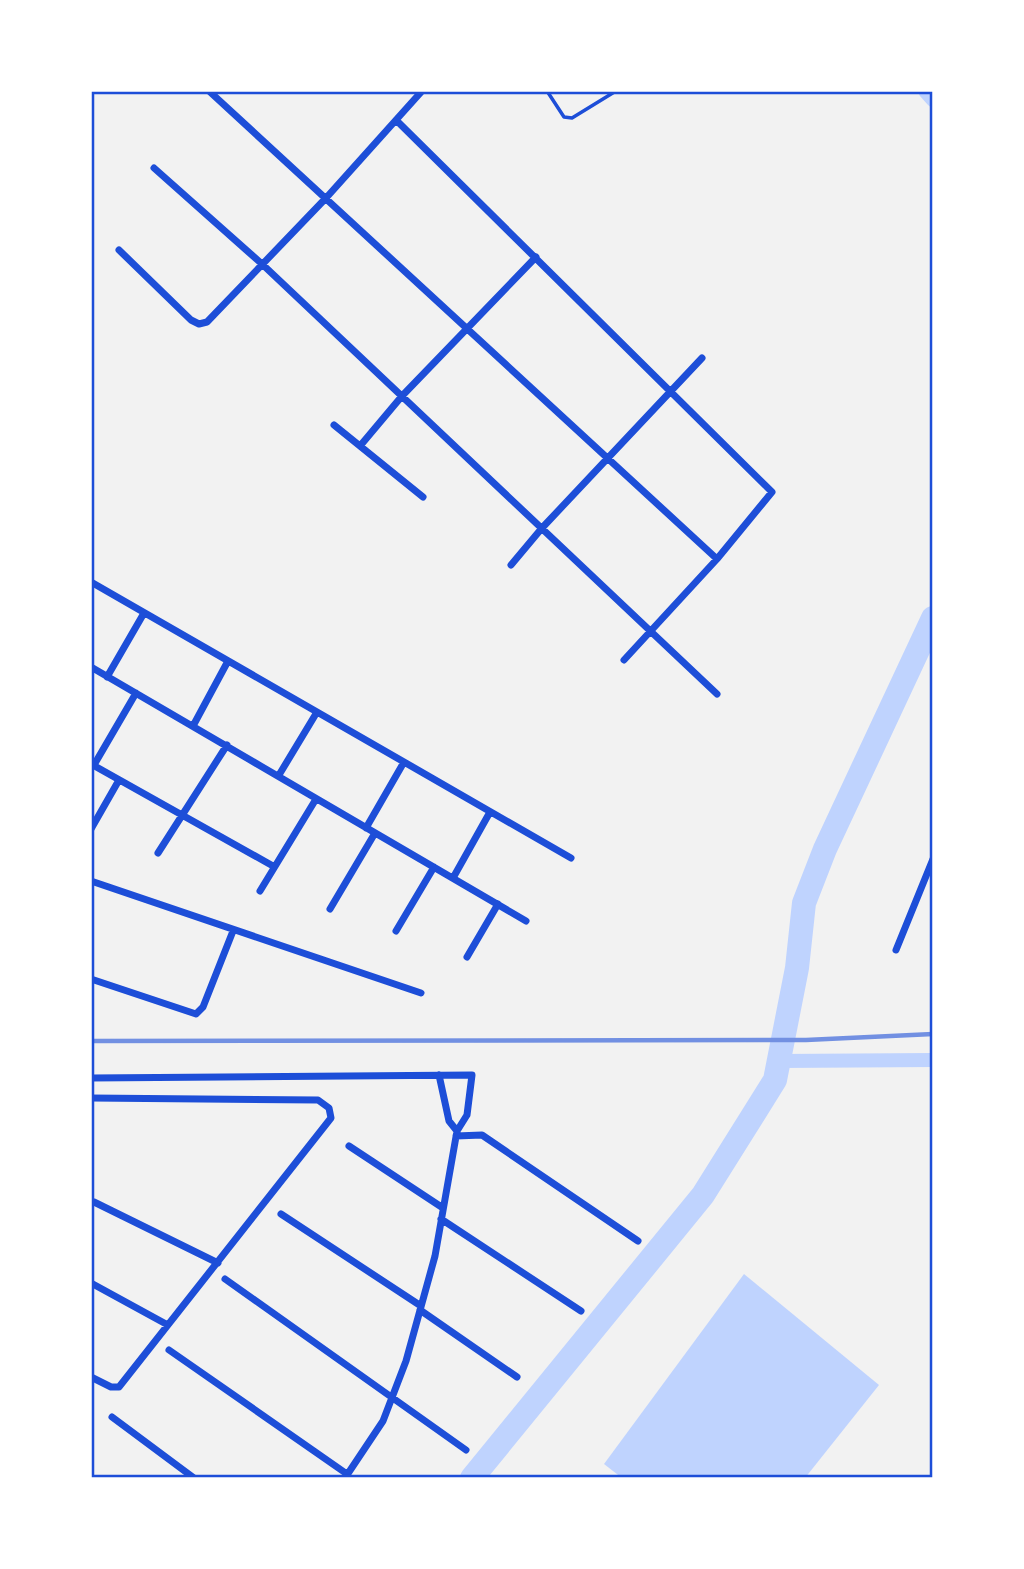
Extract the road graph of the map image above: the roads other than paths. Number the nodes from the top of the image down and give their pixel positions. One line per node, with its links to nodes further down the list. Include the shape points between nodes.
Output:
1 (209, 91): 7 (street)
2 (422, 91): 5 (street)
3 (547, 91): 4 (lane, via 564,117 572,118)
4 (616, 91)
5 (396, 120): 7 (street); 9 (street)
6 (154, 168): 10 (street)
7 (326, 198): 10 (street); 11 (street)
8 (119, 250): 10 (street, via 199,324)
9 (536, 257): 11 (street); 13 (street)
10 (262, 264): 14 (street)
11 (467, 328): 14 (street); 17 (street)
12 (702, 358): 13 (street)
13 (671, 391): 17 (street); 20 (street, via 772,492)
14 (402, 396): 16 (street); 19 (street)
15 (334, 425): 16 (street)
16 (360, 446): 18 (street)
17 (607, 458): 19 (street); 20 (street)
18 (423, 497)
19 (542, 528): 21 (street); 24 (street)
20 (717, 559): 24 (street)
21 (511, 565)
22 (91, 582): 23 (street)
23 (144, 612): 26 (street); 28 (street)
24 (650, 631): 25 (street); 30 (street)
25 (624, 660)
26 (228, 661): 31 (street); 32 (street)
27 (91, 667): 28 (street)
28 (107, 677): 29 (street)
29 (136, 693): 32 (street); 35 (street)
30 (717, 694)
31 (317, 712): 34 (street); 36 (street)
32 (193, 726): 33 (street)
33 (227, 745): 36 (street); 40 (street)
34 (404, 762): 39 (street); 41 (street)
35 (92, 765): 37 (street)
36 (279, 775): 38 (street)
37 (119, 780): 40 (street); 42 (street)
38 (316, 799): 41 (street); 47 (street)
39 (490, 812): 45 (street); 49 (street)
40 (180, 814): 44 (street); 47 (street)
41 (366, 828): 43 (street)
42 (91, 829)
43 (375, 833): 48 (street); 53 (street)
44 (158, 853)
45 (571, 858)
46 (933, 859): 57 (street)
47 (273, 866): 51 (street)
48 (434, 867): 49 (street); 56 (street)
49 (453, 878): 52 (street)
50 (91, 881): 55 (street)
51 (260, 891)
52 (498, 904): 54 (street); 58 (street)
53 (330, 909)
54 (526, 921)
55 (233, 931): 59 (street, via 204,1007 197,1014); 60 (street)
56 (396, 931)
57 (896, 950)
58 (467, 957)
59 (91, 979)
60 (421, 993)
61 (439, 1076): 62 (street); 64 (street); 64 (street, via 472,1075 467,1115)
62 (91, 1078)
63 (91, 1098): 71 (street, via 318,1100 329,1108 331,1118)
64 (456, 1134): 67 (street); 70 (street, via 482,1135)
65 (349, 1146): 67 (street)
66 (93, 1202): 71 (street)
67 (443, 1208): 69 (street)
68 (281, 1214): 74 (street)
69 (442, 1219): 74 (street); 75 (street)
70 (638, 1241)
71 (218, 1264): 76 (street)
72 (225, 1279): 80 (street)
73 (91, 1283): 76 (street)
74 (421, 1308): 79 (street); 80 (street)
75 (581, 1311)
76 (166, 1324): 78 (street, via 119,1387)
77 (169, 1350): 83 (street)
78 (91, 1377)
79 (517, 1377)
80 (391, 1400): 82 (street); 83 (street, via 383,1421)
81 (112, 1417): 84 (street)
82 (467, 1450)
83 (346, 1476)
84 (194, 1478)

